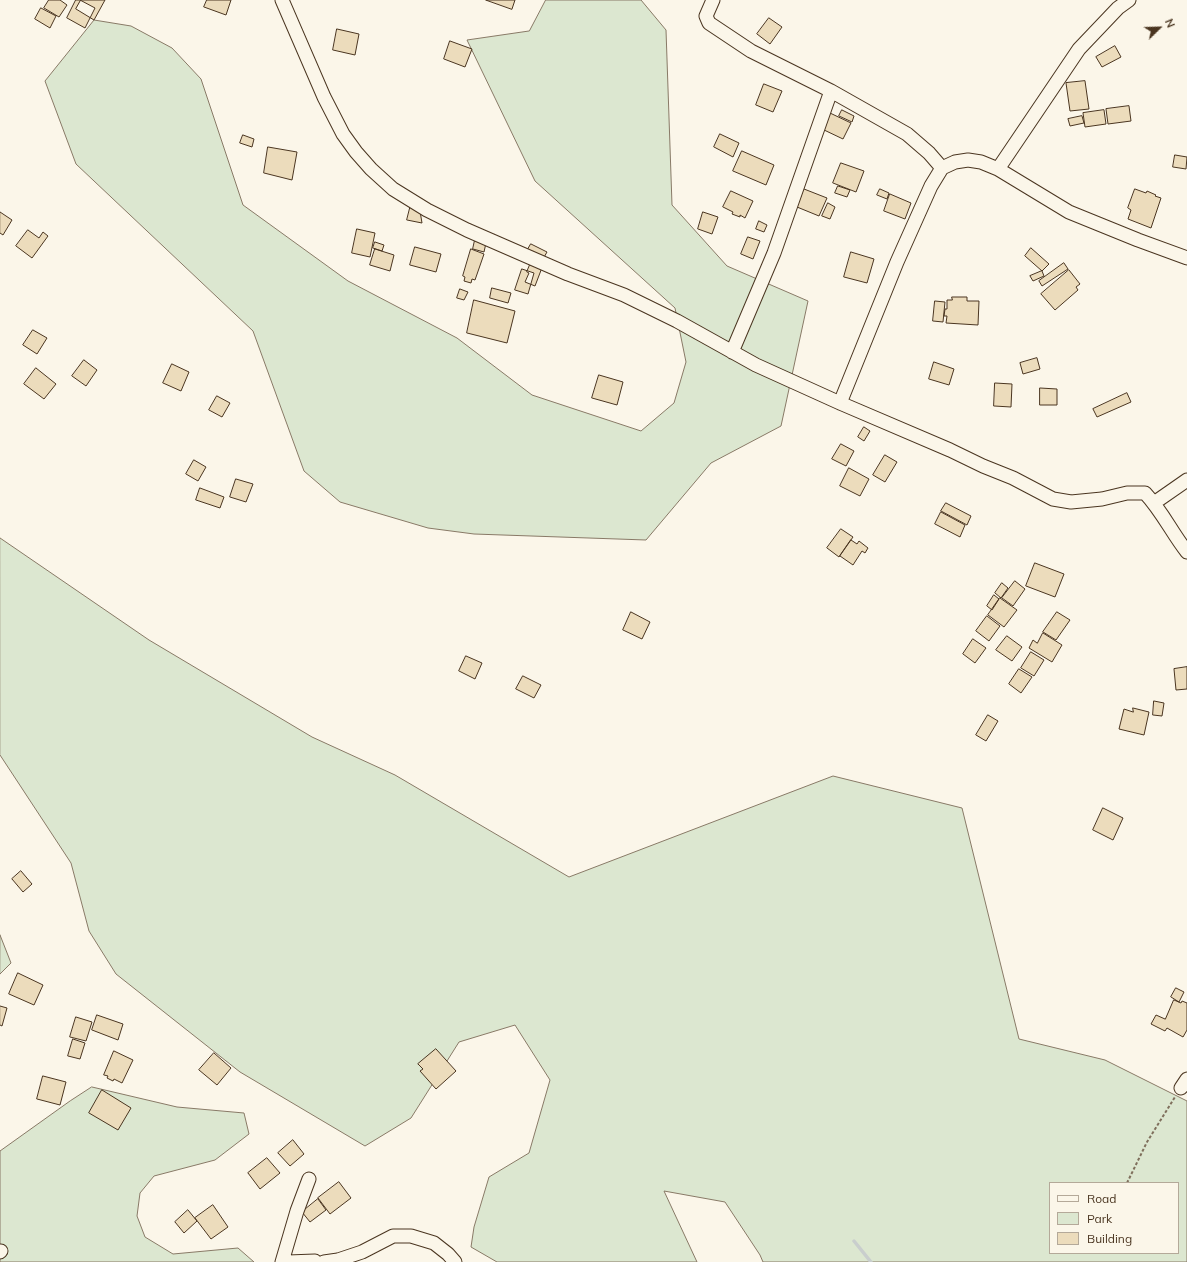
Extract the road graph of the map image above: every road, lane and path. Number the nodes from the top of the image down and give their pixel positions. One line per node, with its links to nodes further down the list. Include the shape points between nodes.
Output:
1 (282, 0): 8 (street, via 324,97 344,134 371,169 393,189 467,230 568,274 624,294)
2 (713, 0): 4 (street, via 706,16 709,23 751,51)
3 (1129, 0): 6 (street, via 1078,49)
4 (831, 91): 5 (street, via 907,134); 8 (street, via 774,253)
5 (942, 168): 6 (street, via 968,160); 9 (street, via 931,186 897,262)
6 (998, 169): 7 (street, via 1069,212)
7 (1187, 258)
8 (732, 352): 9 (street)
9 (840, 403): 11 (street, via 1013,478 1052,498 1071,502 1127,493 1145,493)
10 (1187, 480): 11 (street)
11 (1154, 503): 12 (street)
12 (1187, 552)
13 (1184, 1084): 15 (path, via 1147,1142)
14 (309, 1179): 16 (street)
15 (1127, 1182)
16 (282, 1262)
17 (288, 1262): 18 (street)
18 (315, 1262)
19 (324, 1262): 20 (street, via 362,1252 393,1236 410,1236 434,1243)
20 (455, 1262)

